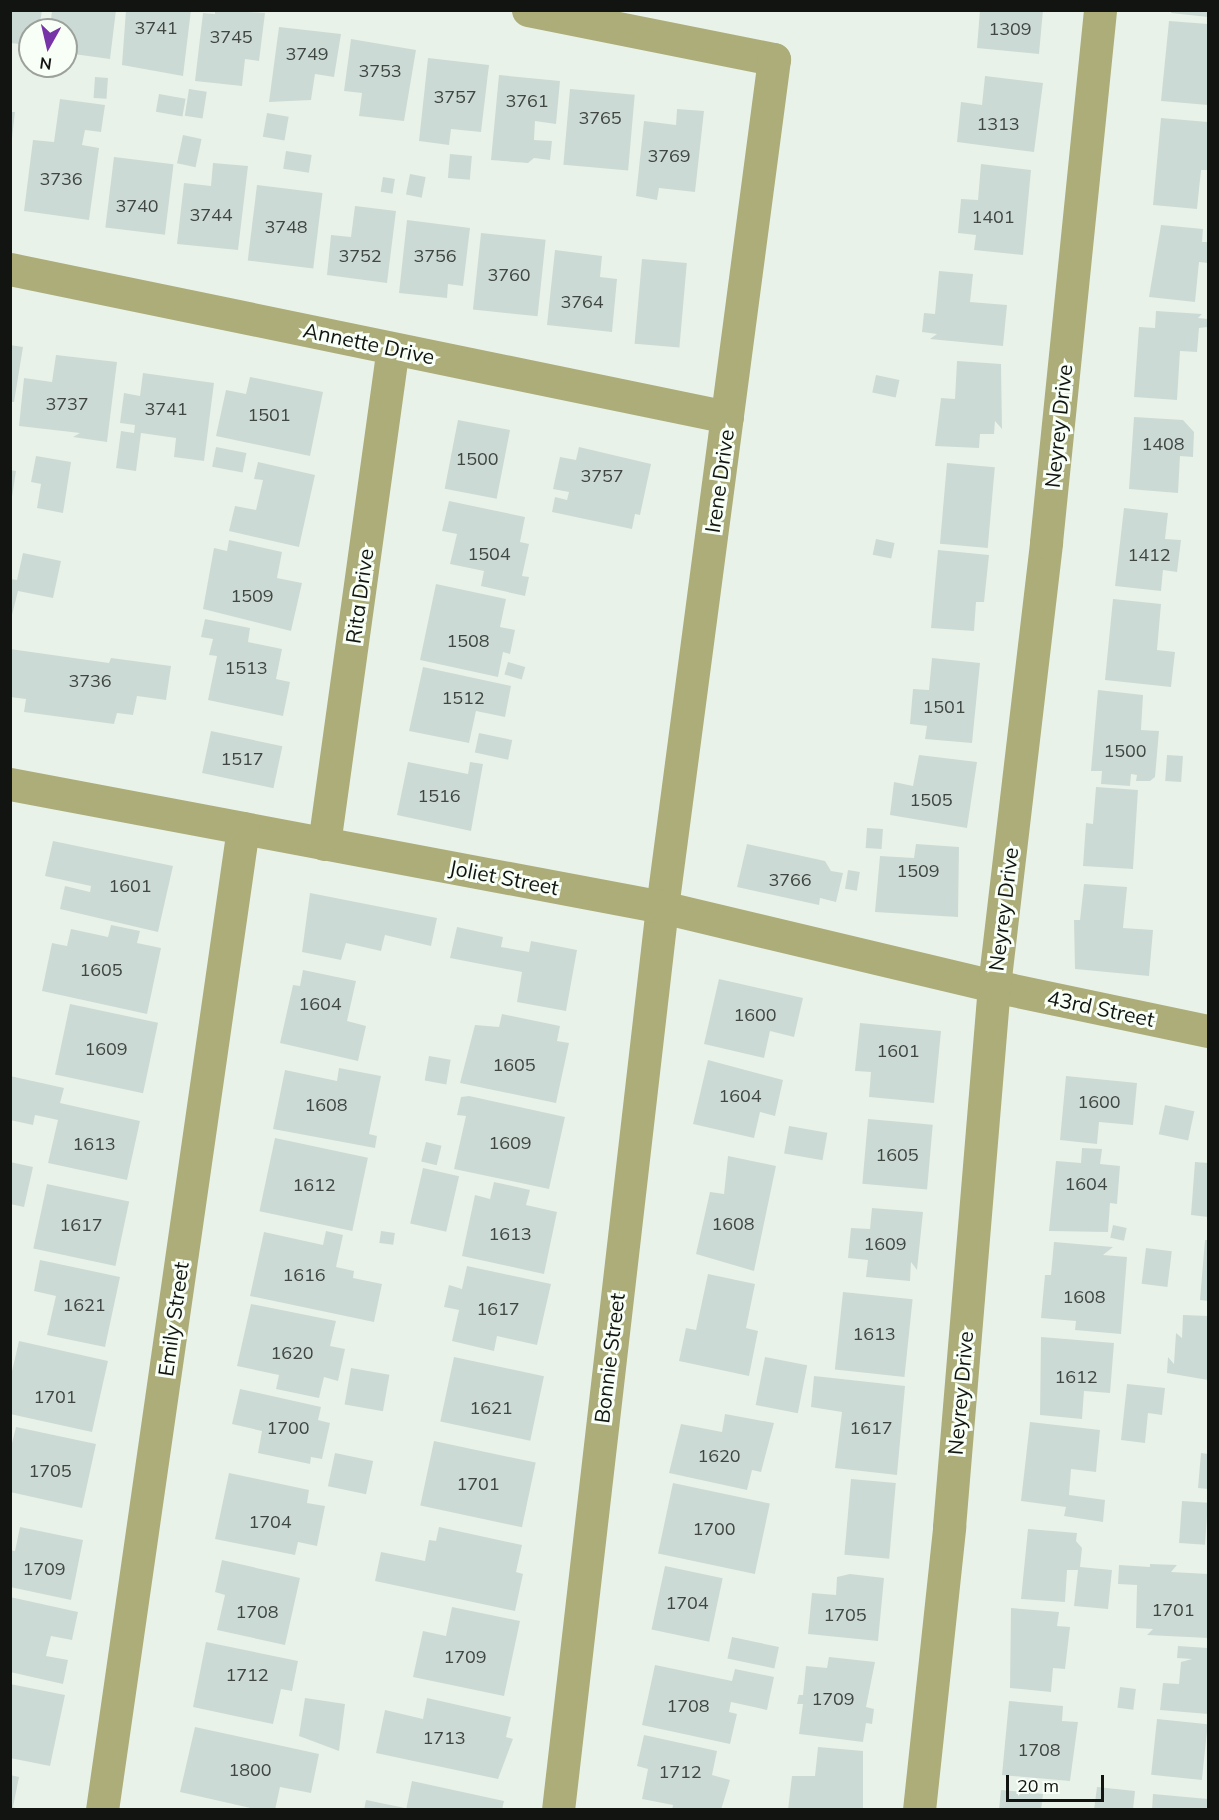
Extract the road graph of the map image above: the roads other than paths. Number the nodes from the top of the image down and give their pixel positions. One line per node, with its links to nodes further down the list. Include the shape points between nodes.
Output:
1 (528, 10): 5 (street, Irene Drive, via 774,58)
2 (1100, 10): 10 (street, Neyrey Drive, via 1046,542)
3 (10, 269): 4 (street, Annette Drive)
4 (393, 349): 5 (street, Annette Drive); 8 (street, Rita Drive)
5 (727, 417): 9 (street, Irene Drive)
6 (10, 784): 7 (street, Joliet Street)
7 (243, 828): 8 (street, Joliet Street); 12 (street, Emily Street)
8 (324, 844): 9 (street, Joliet Street)
9 (662, 907): 10 (street, Joliet Street); 13 (street, Bonnie Street)
10 (994, 986): 11 (street, 43rd Street); 14 (street, Neyrey Drive, via 949,1527)
11 (1209, 1031)
12 (102, 1809)
13 (558, 1809)
14 (919, 1809)

